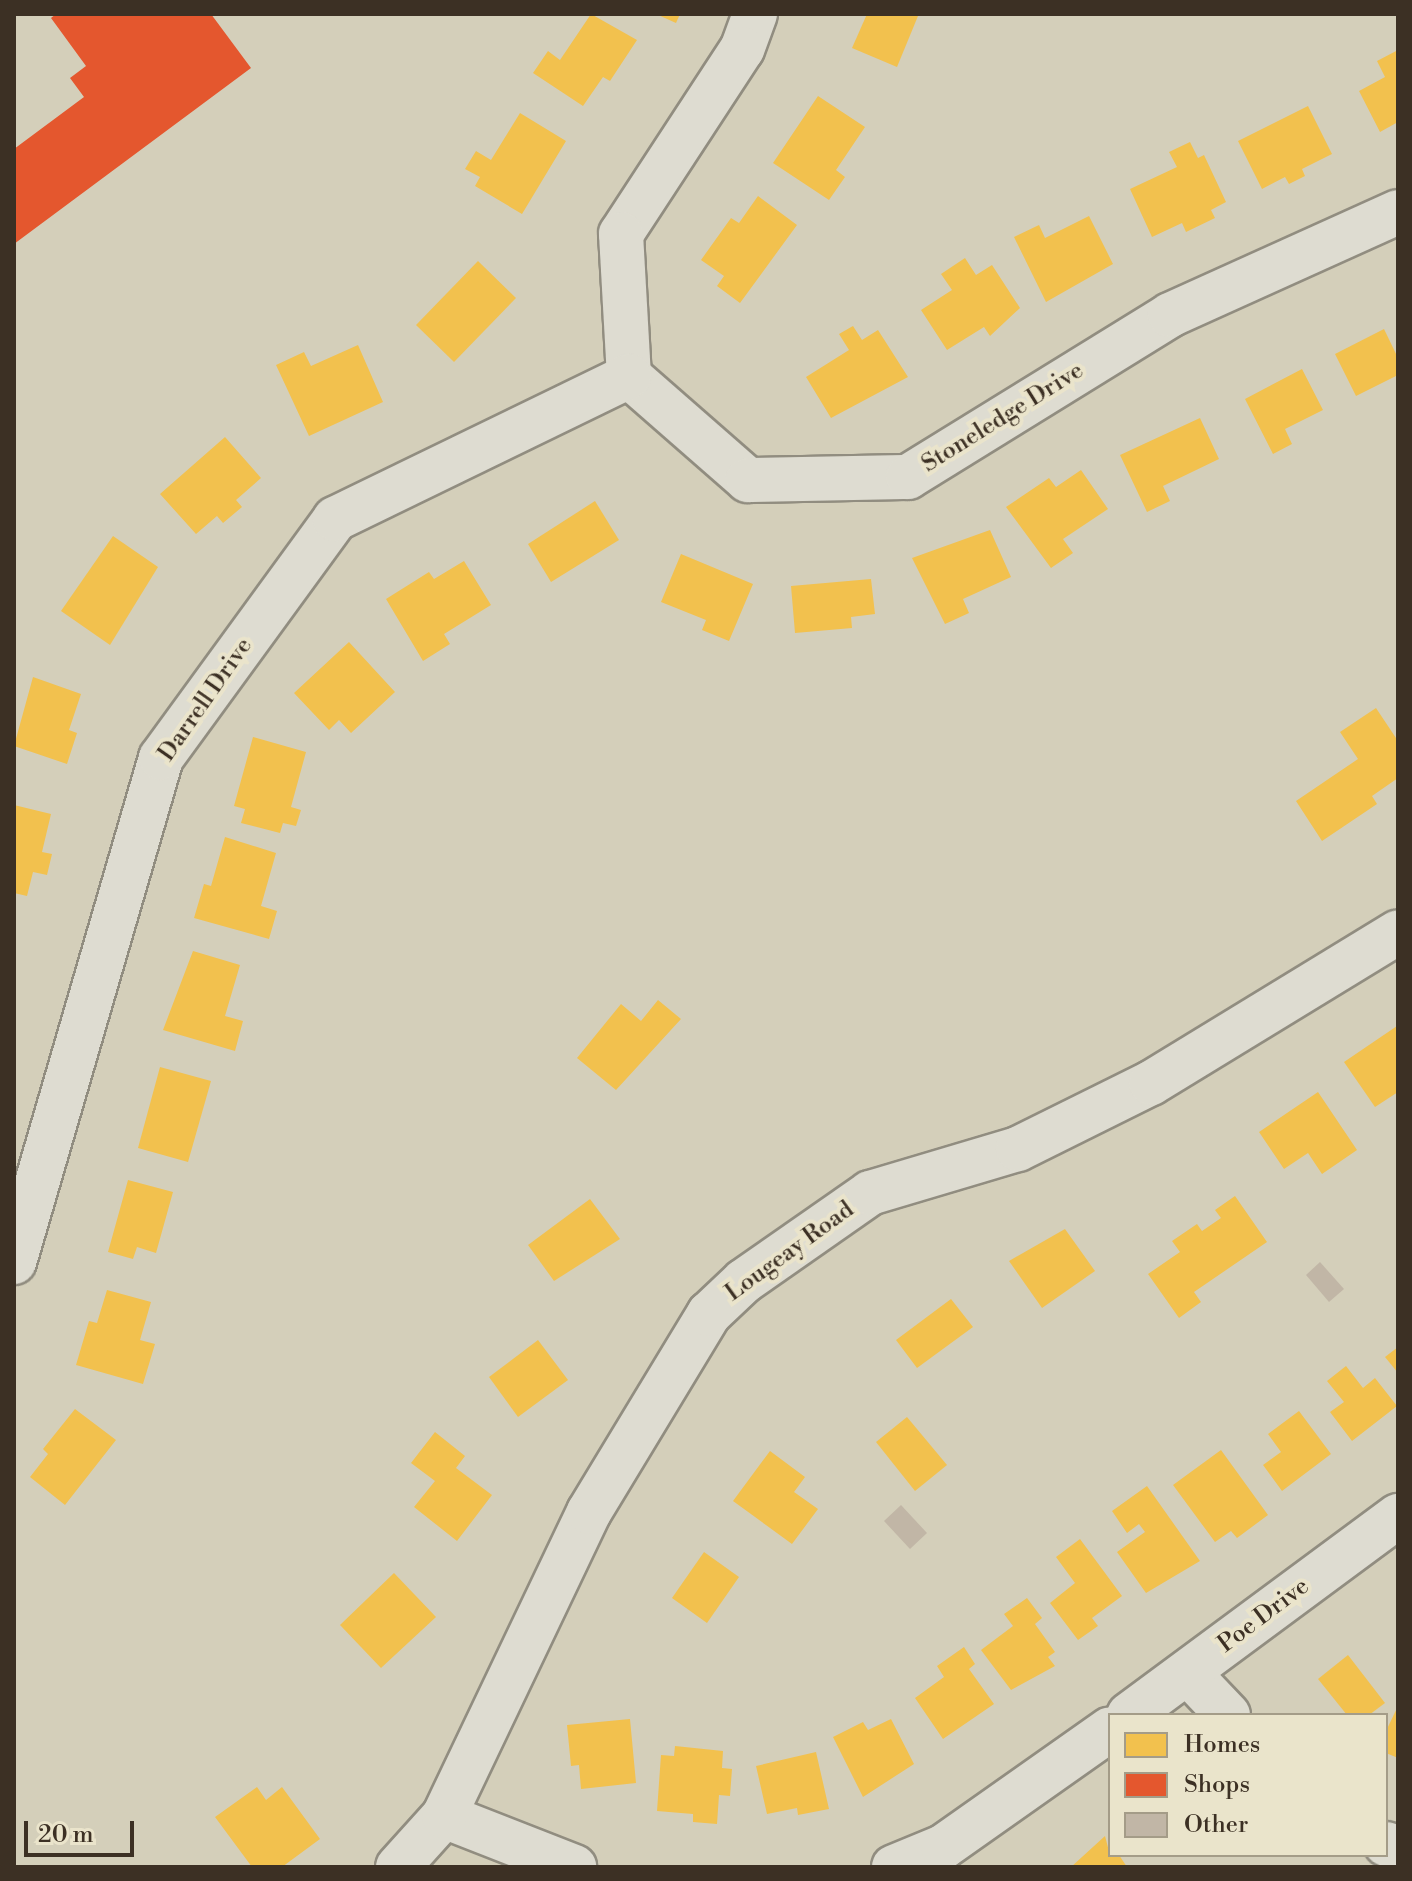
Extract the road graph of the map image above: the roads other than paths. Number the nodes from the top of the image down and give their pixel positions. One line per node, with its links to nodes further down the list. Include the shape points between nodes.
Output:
1 (755, 14): 3 (street, via 742,49 621,234)
2 (1398, 212): 3 (street, Stoneledge Drive, via 1170,315 908,477 748,480)
3 (629, 376): 5 (street, Darrell Drive, via 335,519 161,758)
4 (1398, 932): 11 (street, Lougeay Road, via 1151,1083 1031,1143 870,1193 718,1306 589,1512)
5 (14, 1262)
6 (1398, 1516): 7 (street, Poe Drive)
7 (1188, 1673): 8 (street, Poe Drive); 9 (street)
8 (1132, 1713)
9 (1226, 1713)
10 (1108, 1730): 14 (street, via 943,1847)
11 (444, 1816): 12 (street, Lougeay Road); 13 (street)
12 (398, 1867)
13 (574, 1867)
14 (894, 1867)

